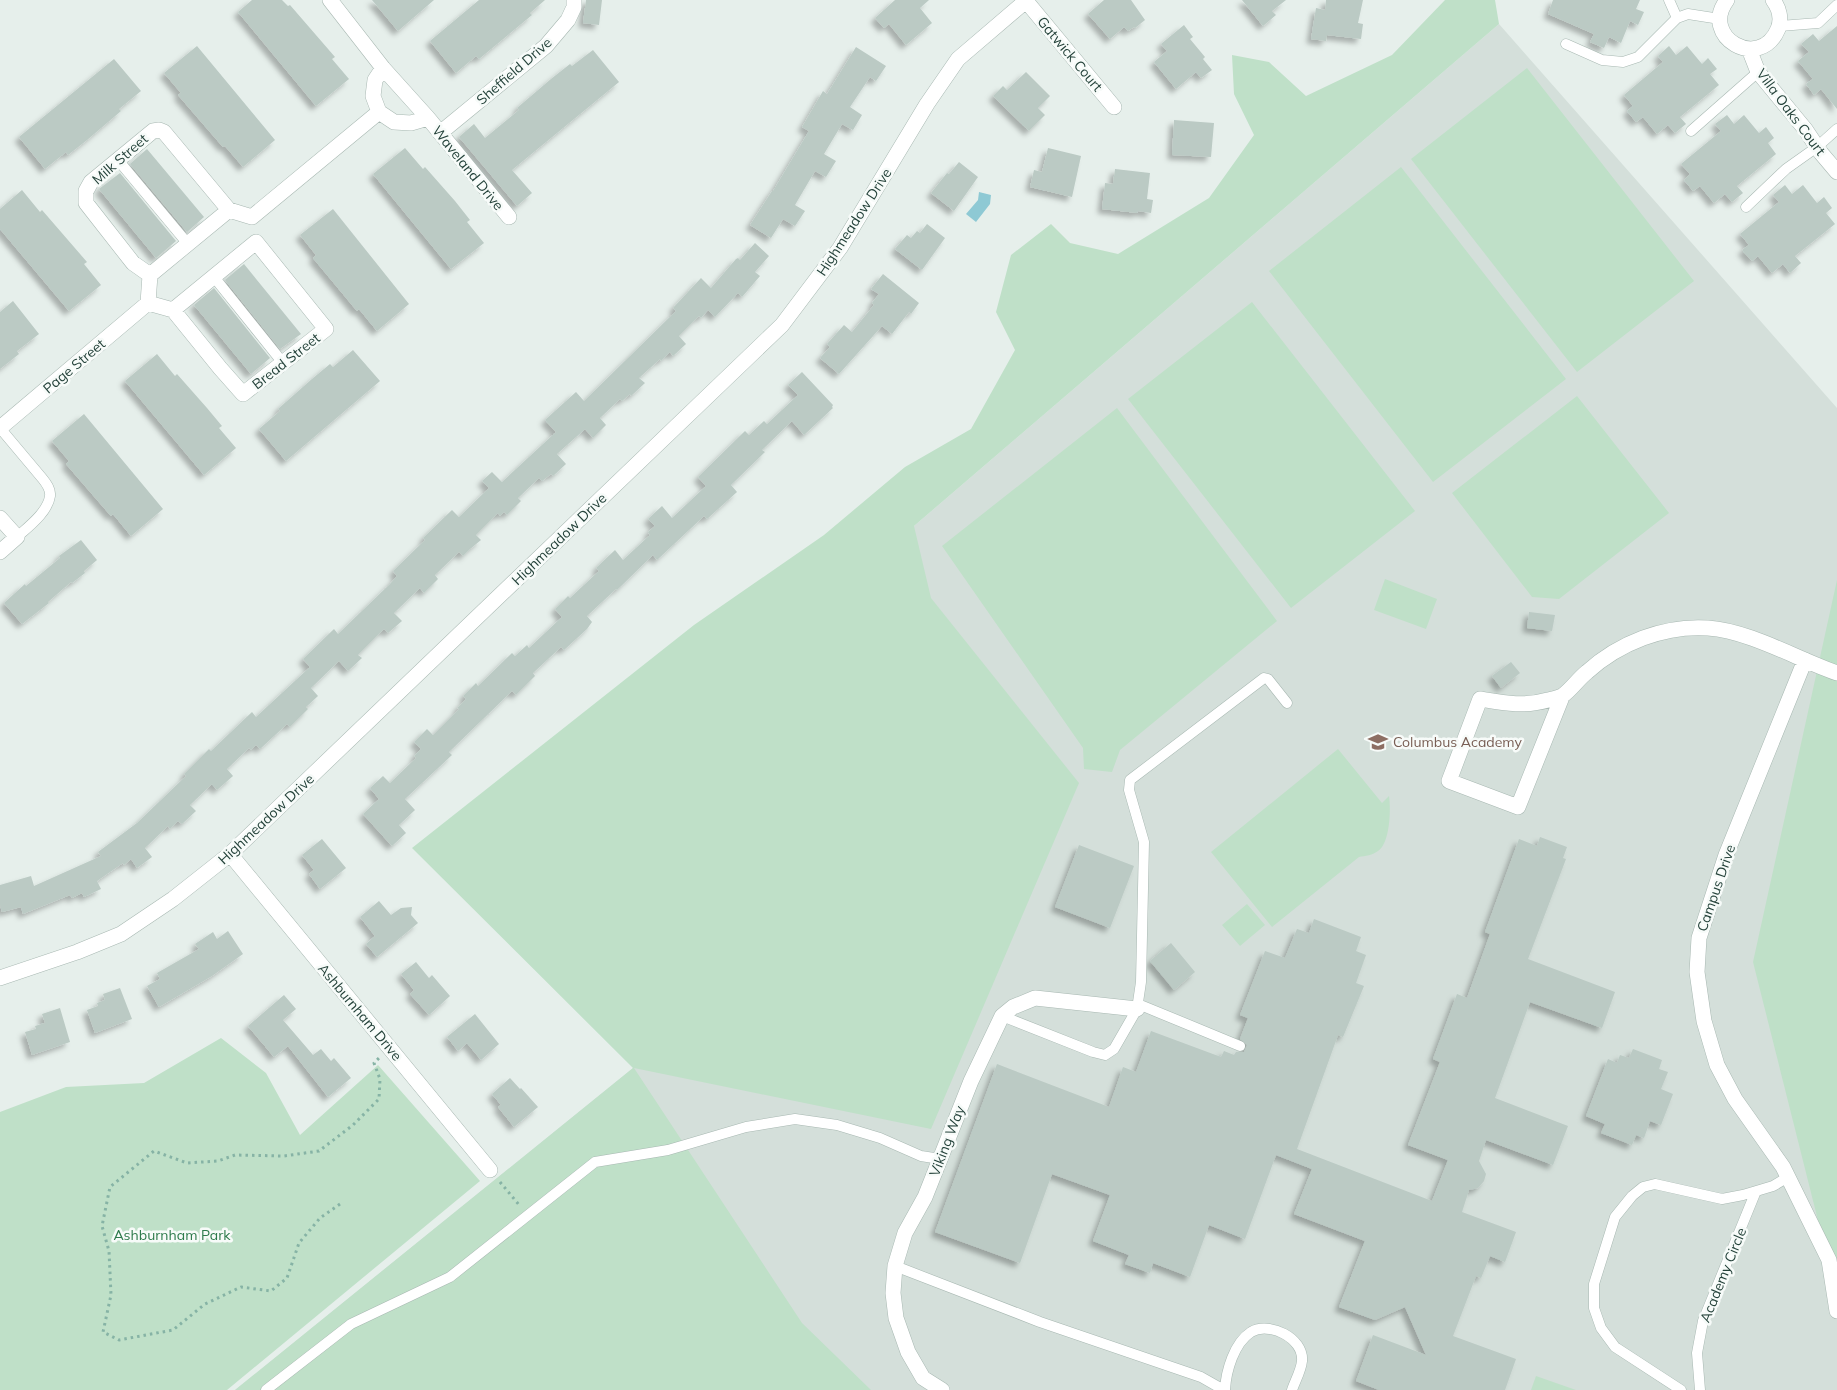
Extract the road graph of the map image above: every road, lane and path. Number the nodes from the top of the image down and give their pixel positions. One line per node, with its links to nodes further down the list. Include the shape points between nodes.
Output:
1 (330, 0): 13 (street, Waveland Drive)
2 (574, 0): 20 (street, Sheffield Drive, via 568,20 546,46)
3 (1669, 0): 8 (lane)
4 (1727, 0): 9 (street)
5 (1773, 0): 10 (street, via 1780,15)
6 (1026, 1): 15 (street, Gatwick Court); 43 (street, Highmeadow Drive, via 958,59 840,248 782,325)
7 (1837, 6): 10 (lane, via 1818,23)
8 (1677, 18): 9 (lane, via 1688,14); 11 (lane, via 1638,57 1622,62 1602,60)
9 (1720, 19): 12 (street, via 1725,36 1740,48)
10 (1780, 26): 12 (street, Villa Oaks Court, via 1769,43)
11 (1566, 44)
12 (1749, 49): 14 (street, Villa Oaks Court)
13 (382, 68): 16 (street, via 375,80 373,96); 17 (street, Waveland Drive)
14 (1758, 72): 19 (lane); 21 (street, Villa Oaks Court)
15 (1114, 107)
16 (379, 112): 17 (street, Waveland Drive, via 394,122 411,124); 26 (street)
17 (428, 118): 20 (street, Waveland Drive)
18 (1837, 129): 21 (lane)
19 (1691, 131)
20 (440, 133): 27 (street, Waveland Drive)
21 (1817, 147): 23 (street, Villa Oaks Court); 24 (lane, via 1786,169)
22 (118, 160): 25 (street, Milk Street, via 153,131 164,132); 29 (lane); 30 (street, Milk Street, via 91,182 86,192 86,203 133,263)
23 (1837, 172)
24 (1746, 207)
25 (229, 210): 26 (street); 29 (street)
26 (252, 217): 28 (street)
27 (509, 218)
28 (256, 242): 31 (street); 34 (street, Bread Street, via 326,329)
29 (188, 244): 30 (street)
30 (150, 275): 32 (street)
31 (214, 277): 33 (street); 34 (lane)
32 (148, 303): 33 (street); 35 (street, Page Street)
33 (173, 310): 34 (street, Bread Street, via 244,394)
34 (283, 363)
35 (0, 428): 37 (lane, via 48,486 50,495 47,504)
36 (0, 518): 37 (street)
37 (17, 537): 38 (street)
38 (0, 552)
39 (1805, 660): 40 (street); 41 (street, via 1726,632 1701,628 1671,631 1641,637 1613,652 1587,671); 51 (street, Campus Drive, via 1726,855 1699,938 1697,972 1704,1021 1717,1065 1735,1099)
40 (1837, 673)
41 (1562, 696): 41 (street, via 1518,807 1449,781 1480,699 1535,704)
42 (1287, 703): 45 (lane, via 1264,678 1130,780 1128,790 1144,842 1141,982)
43 (230, 854): 44 (street, Highmeadow Drive, via 173,899 121,934); 48 (street, Ashburnham Drive)
44 (0, 978)
45 (1137, 1007): 46 (street, via 1035,998 1013,1007); 46 (lane, via 1114,1049 1105,1055); 47 (lane)
46 (1002, 1016): 49 (street, Viking Way, via 971,1081)
47 (1240, 1046)
48 (391, 1049): 50 (street, Ashburnham Drive); 53 (path, via 374,1063 380,1079 379,1099 353,1125 319,1150 284,1156 235,1155 187,1163 154,1151 110,1187 102,1226 109,1251 111,1295 103,1332 120,1340 173,1330 204,1304 241,1287 271,1291 287,1278 299,1243 320,1218)
49 (940, 1159): 54 (lane, via 921,1156 880,1138 837,1125 796,1119 746,1127 668,1150 595,1162); 55 (street, Viking Way, via 925,1197 905,1233)
50 (490, 1170): 54 (path)
51 (1788, 1177): 52 (lane); 56 (street, Campus Drive, via 1828,1260)
52 (1756, 1191): 61 (lane, via 1722,1199 1655,1184 1643,1187 1632,1196 1615,1217 1594,1284 1594,1308 1615,1347); 62 (lane, Academy Circle, via 1703,1321 1697,1353)
53 (340, 1204)
54 (528, 1215): 57 (lane, via 450,1277 350,1324)
55 (895, 1266): 58 (street, Viking Way, via 893,1293 896,1318 908,1352 923,1378); 59 (lane, via 1040,1322 1201,1377)
56 (1837, 1311)
57 (266, 1390)
58 (942, 1390)
59 (1224, 1390): 60 (lane, via 1238,1346 1252,1331 1271,1328 1289,1338 1300,1350 1302,1360)
60 (1292, 1390)
61 (1681, 1390)
62 (1700, 1390)

